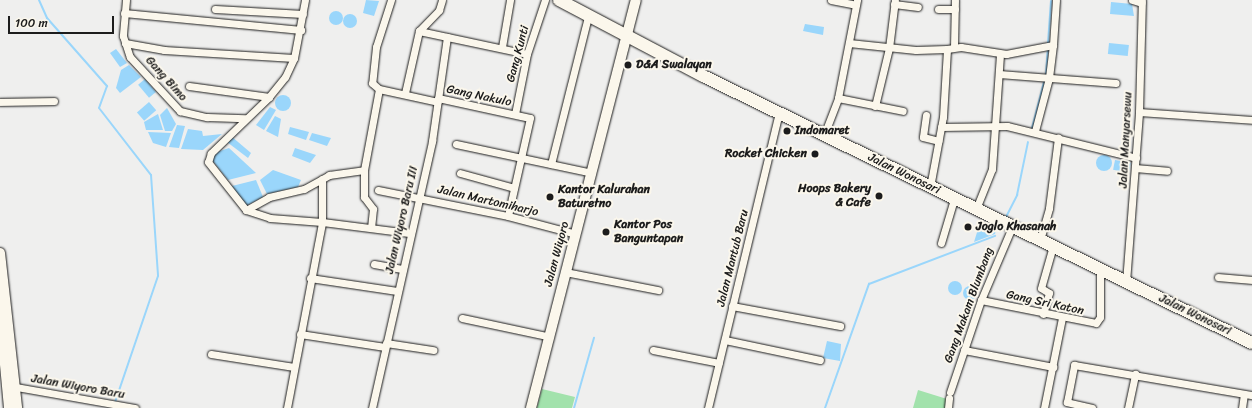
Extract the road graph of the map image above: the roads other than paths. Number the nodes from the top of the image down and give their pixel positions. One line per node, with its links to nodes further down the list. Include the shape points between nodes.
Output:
1 (126, 0): 20 (street, Gang Bimo)
2 (305, 0): 21 (street)
3 (391, 0): 41 (street, via 372,68 372,83)
4 (442, 0): 24 (street, via 439,10)
5 (510, 0): 30 (street)
6 (545, 0): 34 (street, Gang Kunti)
7 (559, 0): 22 (highway, Jalan Wonosari)
8 (636, 0): 26 (street, Jalan Wiyoro)
9 (831, 0): 14 (street)
10 (955, 0): 19 (street)
11 (1056, 0): 29 (street)
12 (1132, 0): 13 (street)
13 (1142, 1): 50 (street, Jalan Manyarsewu)
14 (856, 2): 28 (street)
15 (894, 2): 16 (street); 32 (street)
16 (918, 7)
17 (215, 9): 21 (street)
18 (938, 9): 19 (street)
19 (955, 9): 31 (street)
20 (124, 13): 23 (street); 27 (street, Gang Bimo)
21 (303, 14): 23 (street)
22 (588, 17): 26 (highway, Jalan Wonosari); 65 (street)
23 (301, 30): 36 (street)
24 (419, 31): 25 (street); 42 (street)
25 (447, 37): 30 (street); 46 (street, Jalan Wiyoro Baru III)
26 (626, 38): 51 (highway, Jalan Wonosari); 70 (street, Jalan Wiyoro)
27 (125, 43): 36 (street, via 164,50); 54 (street, Gang Bimo, via 130,57 183,113)
28 (849, 43): 32 (street); 44 (street)
29 (1050, 45): 35 (street); 38 (street)
30 (502, 47): 34 (street)
31 (954, 47): 33 (street); 35 (street)
32 (889, 48): 33 (street); 48 (street)
33 (947, 49): 56 (street)
34 (527, 54): 52 (street, Gang Kunti)
35 (1000, 54): 37 (street)
36 (294, 58): 43 (street, via 285,77)
37 (999, 74): 38 (street); 57 (street)
38 (1049, 78): 39 (street); 58 (street)
39 (1116, 83)
40 (189, 86): 43 (street)
41 (379, 89): 42 (street, Gang Nakulo); 67 (street)
42 (405, 93): 46 (street, Gang Nakulo)
43 (269, 97): 54 (street)
44 (838, 98): 48 (street); 59 (street)
45 (54, 100): 47 (street)
46 (438, 100): 52 (street, Gang Nakulo); 75 (street, Jalan Wiyoro Baru III, via 426,170)
47 (0, 102)
48 (876, 106): 49 (street)
49 (903, 111)
50 (1139, 112): 55 (street); 64 (street, Jalan Manyarsewu)
51 (779, 113): 59 (highway, Jalan Wonosari); 101 (street, Jalan Mantub Baru)
52 (515, 114): 63 (street, Gang Nakulo, via 530,118)
53 (926, 115): 61 (street, via 922,138)
54 (245, 118): 78 (street, via 208,159)
55 (1252, 120)
56 (941, 126): 57 (street); 61 (street)
57 (993, 126): 58 (street); 77 (street, via 992,169)
58 (1032, 131): 60 (street)
59 (824, 135): 72 (highway, Jalan Wonosari)
60 (1058, 138): 64 (street); 85 (street, via 1049,208)
61 (939, 141): 72 (street)
62 (456, 144): 63 (street)
63 (520, 158): 65 (street); 73 (street)
64 (1136, 158): 66 (street, Jalan Manyarsewu)
65 (551, 164): 70 (street)
66 (1135, 168): 68 (street); 96 (street, Jalan Manyarsewu)
67 (364, 170): 71 (street, via 343,171); 81 (street, via 364,197 373,209)
68 (1167, 171)
69 (460, 173): 73 (street)
70 (592, 173): 84 (street, Jalan Wiyoro)
71 (322, 179): 78 (street, via 304,189 269,197); 80 (street)
72 (930, 187): 76 (highway, Jalan Wonosari)
73 (514, 188): 79 (street)
74 (378, 190): 75 (street, Jalan Martomiharjo)
75 (418, 196): 79 (street, Jalan Martomiharjo); 83 (street, Jalan Wiyoro Baru III)
76 (954, 198): 77 (highway, Jalan Wonosari); 86 (street)
77 (976, 209): 82 (highway, Jalan Wonosari)
78 (246, 210): 80 (street, via 270,218)
79 (508, 216): 84 (street, Jalan Martomiharjo)
80 (322, 222): 81 (street); 94 (street)
81 (371, 227): 83 (street)
82 (1012, 227): 85 (highway, Jalan Wonosari); 100 (street, Gang Makam Blumbang)
83 (410, 233): 90 (street, Jalan Wiyoro Baru III)
84 (576, 234): 92 (street, Jalan Wiyoro)
85 (1040, 240): 87 (highway, Jalan Wonosari)
86 (941, 243)
87 (1053, 246): 91 (highway, Jalan Wonosari); 102 (street, via 1041,288 1049,293)
88 (0, 253): 103 (street)
89 (374, 264): 90 (street)
90 (402, 269): 98 (street, Jalan Wiyoro Baru III)
91 (1100, 269): 96 (highway, Jalan Wonosari); 105 (street, Gang Sri Katon, via 1098,322 1093,324)
92 (566, 272): 97 (street); 108 (street, Jalan Wiyoro)
93 (1218, 277): 95 (street)
94 (310, 278): 98 (street); 107 (street)
95 (1252, 280)
96 (1126, 282): 110 (highway, Jalan Wonosari)
97 (658, 290)
98 (397, 291): 111 (street, Jalan Wiyoro Baru III)
99 (0, 300): 103 (highway)
100 (981, 300): 102 (street, Gang Sri Katon); 114 (street, Gang Makam Blumbang)
101 (732, 306): 106 (street); 109 (street, Jalan Mantub Baru)
102 (1043, 314): 105 (street, Gang Sri Katon)
103 (5, 317): 122 (street); 125 (highway)
104 (462, 318): 108 (street)
105 (1062, 318): 120 (street)
106 (840, 326)
107 (300, 334): 111 (street); 119 (street)
108 (547, 336): 130 (street, Jalan Wiyoro)
109 (724, 340): 117 (street); 118 (street, Jalan Mantub Baru)
110 (1252, 343)
111 (386, 344): 112 (street); 129 (street, Jalan Wiyoro Baru III)
112 (433, 350)
113 (653, 350): 118 (street)
114 (964, 350): 120 (street); 132 (street, Gang Makam Blumbang, via 949,395)
115 (0, 352): 124 (highway)
116 (211, 354): 119 (street)
117 (820, 360)
118 (719, 363): 131 (street, Jalan Mantub Baru)
119 (294, 367): 128 (street)
120 (1053, 367): 133 (street)
121 (1135, 374): 123 (street); 134 (street, via 1074,365 1067,402); 135 (street)
122 (16, 387): 126 (street); 127 (street, Jalan Wiyoro Baru)
123 (1248, 395): 136 (street)
124 (3, 408)
125 (10, 408)
126 (17, 408)
127 (135, 408)
128 (287, 408)
129 (372, 408)
130 (531, 408)
131 (708, 408)
132 (948, 408)
133 (1044, 408)
134 (1092, 408)
135 (1128, 408)
136 (1242, 408)

